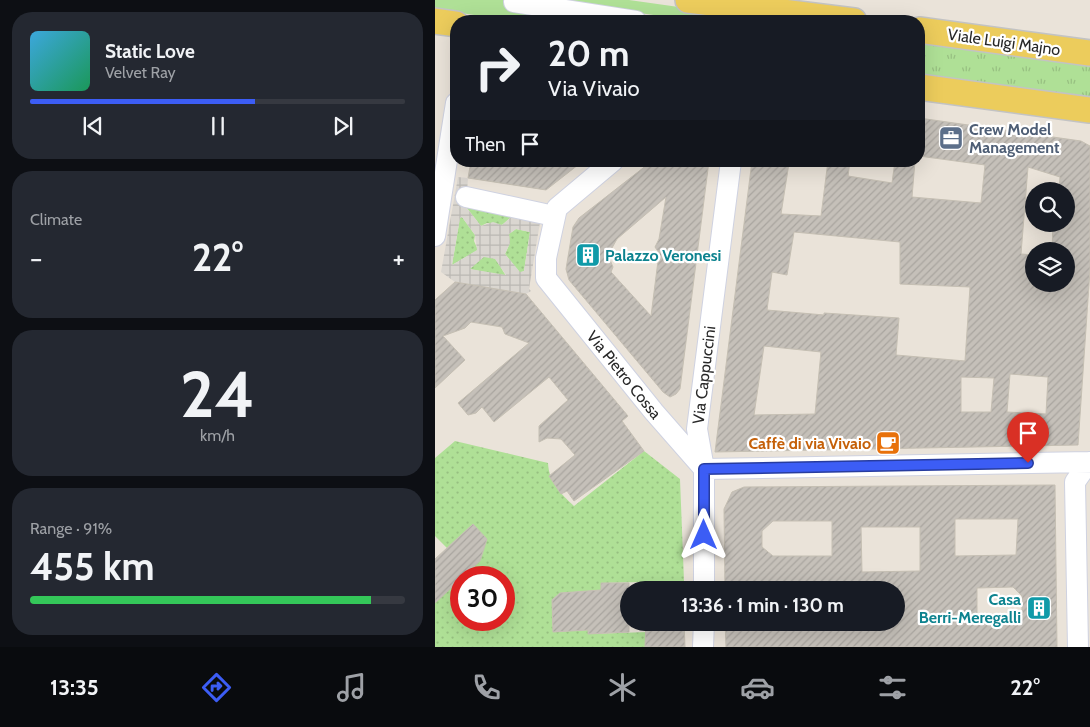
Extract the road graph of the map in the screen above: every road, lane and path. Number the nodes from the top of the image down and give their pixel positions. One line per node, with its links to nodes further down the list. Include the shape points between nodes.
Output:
1 (688, 0): 3 (main road)
2 (514, 2): 5 (street)
3 (741, 9): 4 (main road)
4 (775, 11): 6 (main road)
5 (597, 15)
6 (807, 15)
7 (435, 21): 8 (main road)
8 (450, 23)
9 (925, 31): 10 (main road, Viale Luigi Majno)
10 (1090, 53)
11 (925, 88): 12 (main road)
12 (1090, 110)
13 (450, 141): 18 (street)
14 (606, 167): 17 (street, via 561,203)
15 (730, 167): 20 (street, Via Cappuccini, via 697,429)
16 (466, 197): 17 (street)
17 (554, 216): 20 (street, Via Pietro Cossa, via 546,258 546,278)
18 (435, 236)
19 (1090, 460): 20 (street); 24 (street, via 1075,482)
20 (704, 469): 21 (street, Via Cappuccini)
21 (704, 581)
22 (704, 631): 23 (street)
23 (703, 647)
24 (1078, 647)

